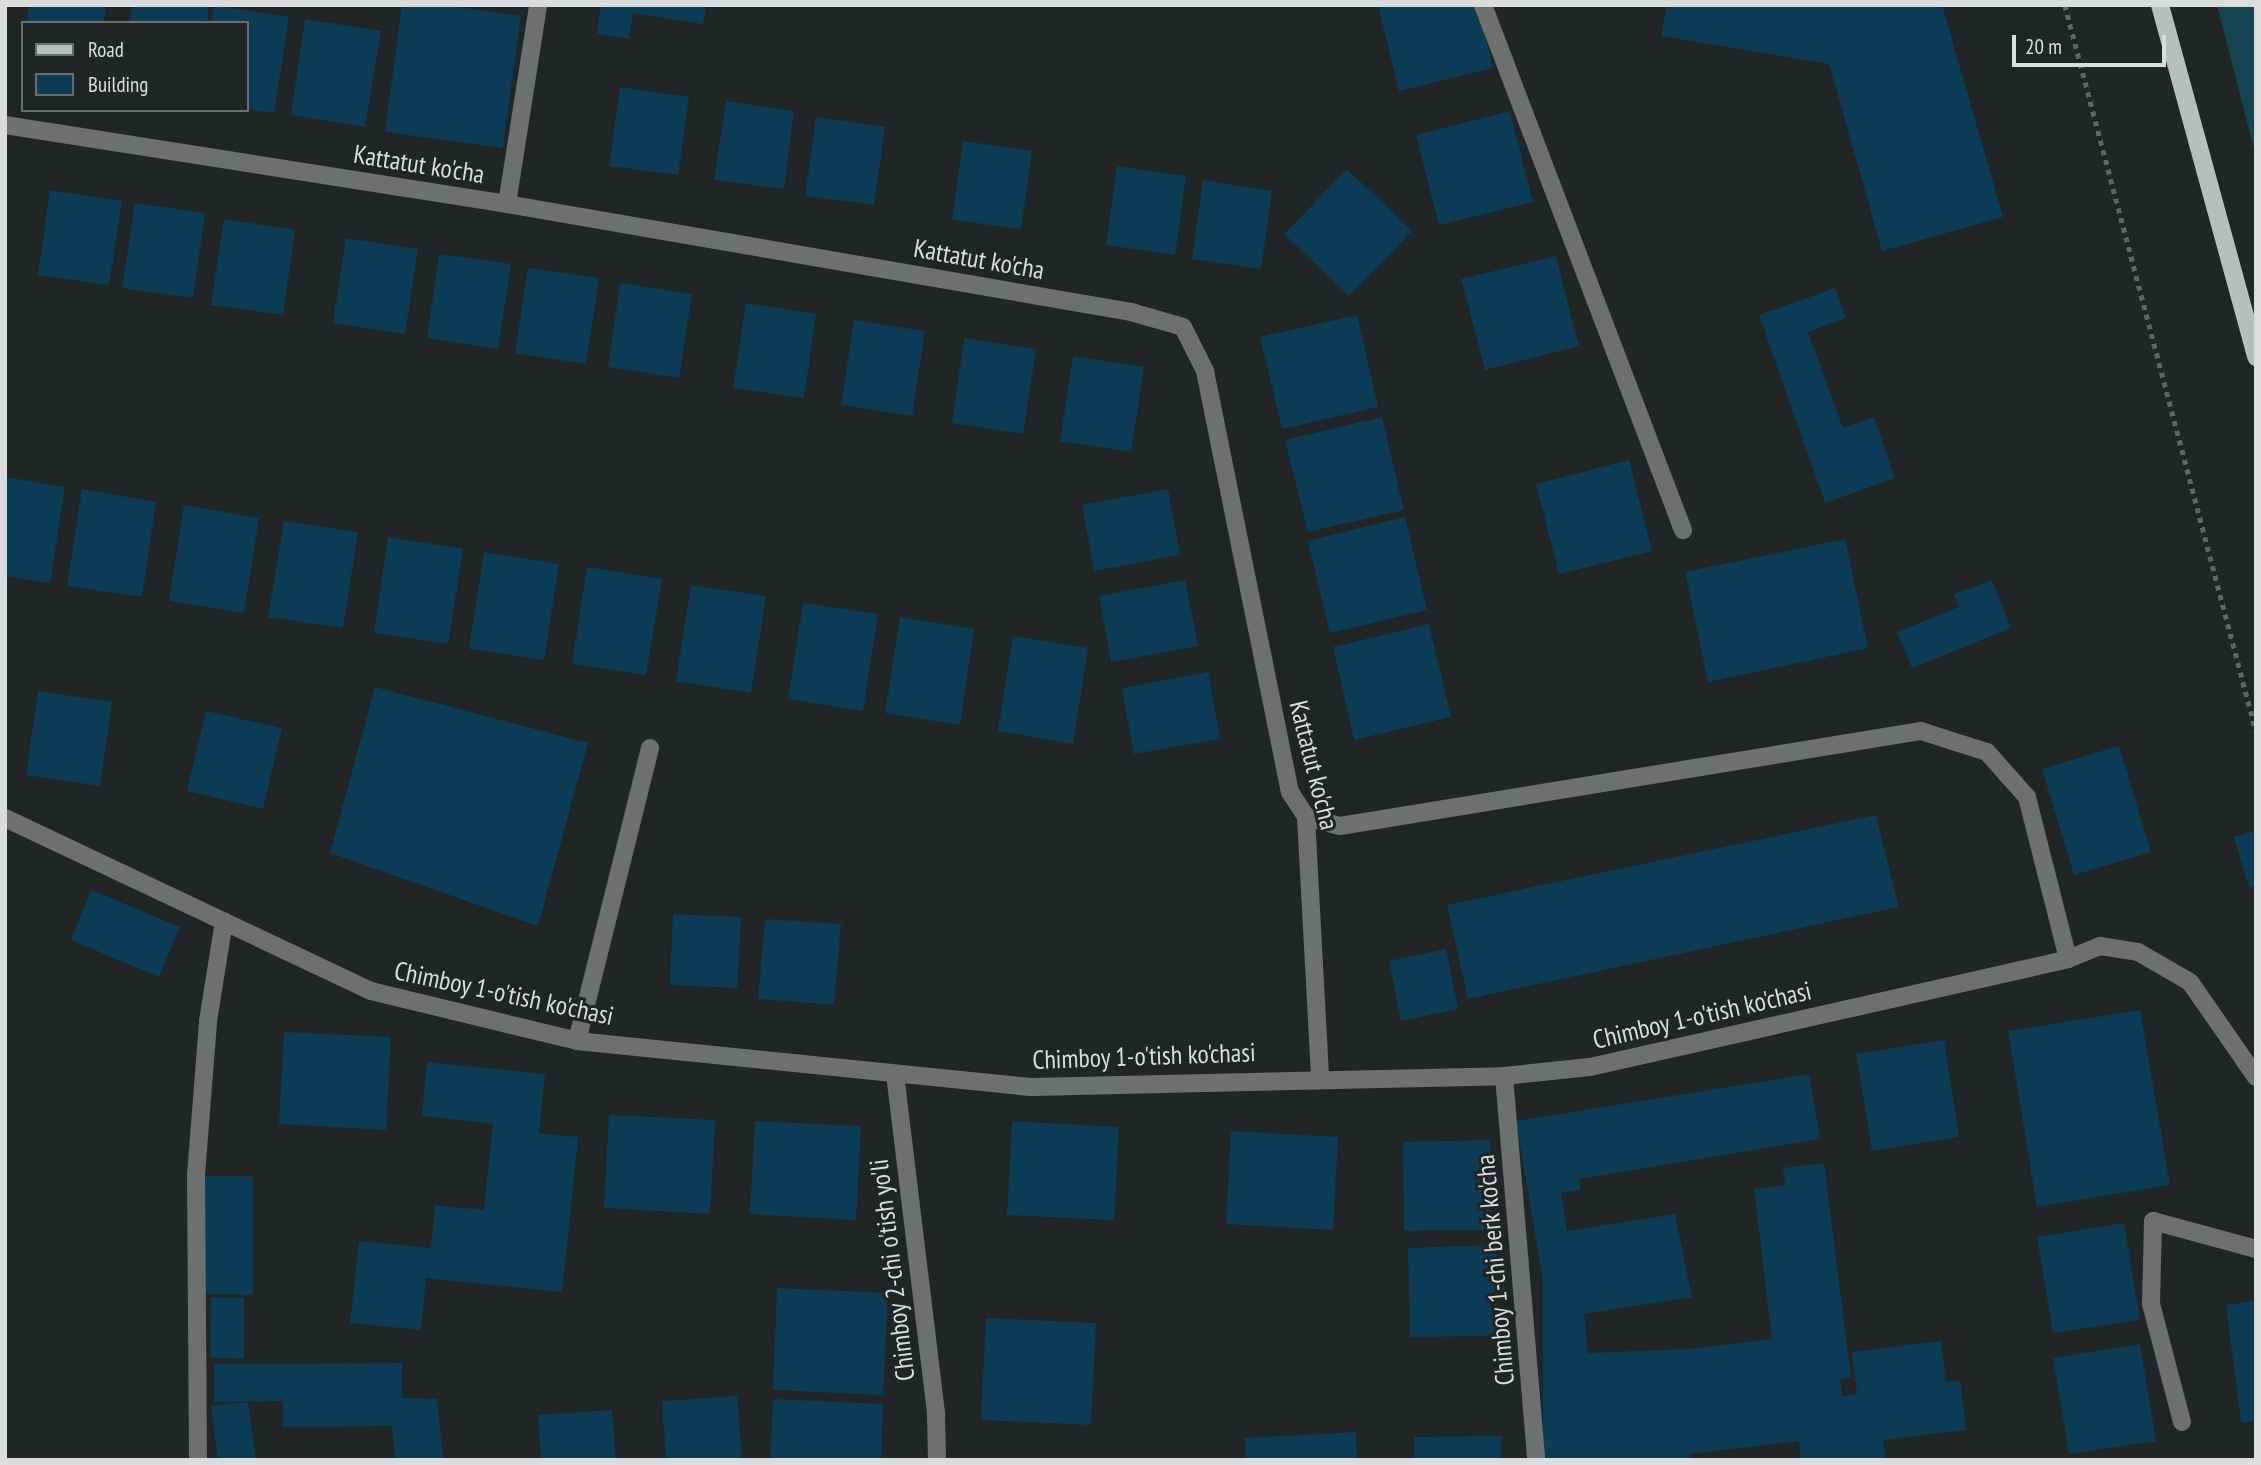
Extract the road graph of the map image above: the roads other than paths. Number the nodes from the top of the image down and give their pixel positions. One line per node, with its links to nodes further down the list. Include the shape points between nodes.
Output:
1 (538, 5): 5 (street)
2 (1483, 5): 7 (street)
3 (2160, 5): 6 (main road)
4 (5, 125): 5 (street, Kattatut ko'cha)
5 (507, 204): 9 (street, Kattatut ko'cha, via 1131,312 1182,327 1205,371 1290,792)
6 (2256, 357)
7 (1683, 530)
8 (650, 748): 13 (street)
9 (1306, 817): 12 (street, via 1340,826 1921,731 1987,751 2027,797); 16 (street, Kattatut ko'cha)
10 (5, 818): 11 (street, Chimboy 1-o'tish ko'chasi)
11 (224, 921): 13 (street, Chimboy 1-o'tish ko'chasi, via 371,991); 20 (street, via 208,1021 196,1175)
12 (2068, 959): 15 (street, Chimboy 1-o'tish ko'chasi, via 1590,1068); 17 (street, Chimboy 1-o'tish ko'chasi, via 2100,946 2138,952 2159,961 2190,982)
13 (578, 1041): 14 (street, Chimboy 1-o'tish ko'chasi)
14 (895, 1074): 16 (street, Chimboy 1-o'tish ko'chasi, via 1033,1087); 21 (street, Chimboy 2-chi o'tish yo'li, via 936,1415)
15 (1504, 1076): 16 (street, Chimboy 1-o'tish ko'chasi); 22 (street, Chimboy 1-chi berk ko'cha)
16 (1320, 1077)
17 (2256, 1077)
18 (2256, 1249): 19 (street, via 2153,1221 2151,1304)
19 (2182, 1422)
20 (198, 1460)
21 (937, 1460)
22 (1535, 1460)

